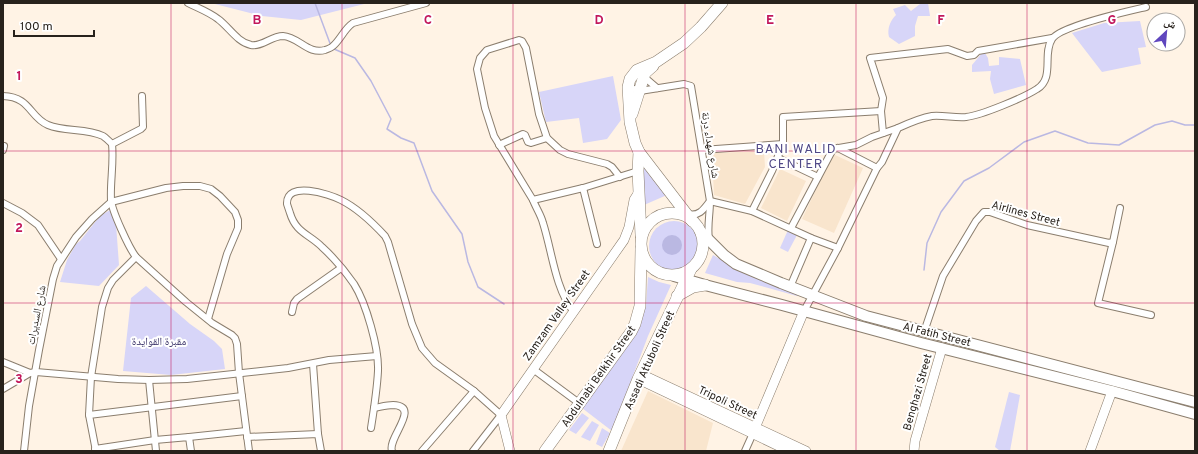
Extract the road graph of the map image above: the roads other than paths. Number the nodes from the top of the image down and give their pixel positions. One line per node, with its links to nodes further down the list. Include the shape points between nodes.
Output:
1 (188, 3): 2 (street, via 219,20 251,45 259,45 283,36 313,51 322,51 332,48 353,23)
2 (426, 3)
3 (722, 3): 6 (highway, via 684,43)
4 (1146, 7): 5 (street, via 1065,30)
5 (1052, 38): 12 (street, via 978,51 967,56 948,49 870,58 883,98); 14 (street, via 1048,49 1047,74 1044,83 1038,89 966,117 932,116)
6 (640, 73): 7 (highway, via 630,78); 8 (street); 9 (highway)
7 (628, 87): 9 (street); 13 (highway)
8 (657, 88): 9 (street); 21 (street, شارع شهداء درنة, via 684,84 691,86)
9 (640, 91): 13 (highway)
10 (3, 96): 17 (street, via 9,96 28,105 42,122 95,133 104,136)
11 (142, 96): 17 (street, via 143,127)
12 (881, 111): 15 (street); 18 (street, via 783,116)
13 (630, 122): 22 (highway)
14 (898, 128): 15 (street); 24 (street)
15 (883, 133): 20 (street, via 856,145)
16 (547, 138): 19 (street, via 531,143 523,134); 19 (street, via 539,114 526,48 519,40 487,50 478,63 485,108); 26 (street, via 568,154 607,164)
17 (112, 144): 32 (street)
18 (783, 144): 21 (street); 23 (street)
19 (499, 145): 30 (street)
20 (838, 148): 24 (street); 27 (street, via 833,149)
21 (702, 150): 31 (street, شارع شهداء درنة)
22 (638, 152): 25 (highway, Abdulnabi Belkhir Street); 36 (highway)
23 (778, 158): 27 (street); 35 (street)
24 (877, 168): 44 (street)
25 (638, 172): 26 (street); 29 (highway, Abdulnabi Belkhir Street)
26 (620, 177): 28 (street)
27 (818, 177): 37 (street)
28 (583, 188): 30 (street); 42 (street)
29 (639, 192): 43 (highway, Abdulnabi Belkhir Street); 55 (main road, Zamzam Valley Street, via 634,200 624,240)
30 (533, 200): 55 (street, via 543,222 563,293)
31 (710, 201): 35 (street); 36 (street, via 698,214); 40 (street, شارع شهداء درنة, via 707,227)
32 (111, 202): 45 (street); 46 (street, شارع السديرات, via 76,237); 58 (street, via 166,188 195,186 211,189 235,212 238,228 227,254)
33 (3, 203): 46 (street, via 38,225)
34 (1120, 208): 41 (street)
35 (752, 211): 37 (street)
36 (689, 217): 38 (highway); 43 (highway, via 676,214 658,216 644,230)
37 (791, 228): 39 (street)
38 (700, 231): 40 (main road, Al Fatih Street); 48 (highway, Assadi Attuboli Street, via 702,253 698,262)
39 (811, 238): 44 (street); 50 (street)
40 (709, 240): 50 (main road, Al Fatih Street, via 736,264)
41 (1113, 242): 56 (street, via 1098,303); 60 (street, Airlines Street, via 1106,243 1027,225 984,212 943,276)
42 (597, 244)
43 (641, 244): 48 (highway, via 651,268 659,273); 76 (highway, Abdulnabi Belkhir Street, via 640,306 635,324)
44 (838, 248): 52 (street)
45 (136, 257): 58 (street); 68 (street, via 108,288 102,307)
46 (61, 259): 66 (street, شارع السديرات, via 53,279)
47 (341, 268): 54 (street, via 297,299); 62 (street, via 359,296 375,341); 72 (street, via 322,246 299,230 292,221 287,204 294,191 321,193 341,200 381,232 388,242 412,324 422,348 435,363)
48 (680, 278): 49 (main road, Al Fatih Street); 51 (highway, Assadi Attuboli Street)
49 (705, 285): 51 (highway, via 693,287); 53 (main road, Al Fatih Street)
50 (790, 287): 52 (main road, Al Fatih Street)
51 (678, 296): 69 (highway, Assadi Attuboli Street)
52 (813, 296): 53 (street); 57 (main road, Al Fatih Street)
53 (804, 311): 59 (main road, Al Fatih Street); 83 (main road)
54 (292, 312)
55 (573, 312): 65 (main road, Zamzam Valley Street)
56 (1151, 315)
57 (866, 316): 59 (main road); 60 (main road, Al Fatih Street)
58 (208, 319): 67 (street, via 235,338)
59 (862, 327): 61 (main road, Al Fatih Street)
60 (924, 332): 75 (main road, Al Fatih Street)
61 (942, 348): 73 (main road, Al Fatih Street); 88 (main road, Benghazi Street)
62 (377, 356): 64 (street); 78 (street)
63 (3, 362): 66 (street)
64 (312, 364): 67 (street); 85 (street)
65 (533, 369): 76 (street); 79 (main road, Zamzam Valley Street)
66 (33, 373): 68 (street); 71 (street); 90 (street, شارع السديرات)
67 (239, 373): 70 (street); 74 (street)
68 (91, 377): 70 (street); 81 (street)
69 (639, 377): 83 (main road, Tripoli Street); 100 (highway, Assadi Attuboli Street)
70 (149, 380): 77 (street)
71 (3, 389)
72 (474, 391): 79 (street); 96 (street)
73 (1112, 391): 80 (main road, Al Fatih Street); 105 (main road)
74 (242, 396): 77 (street); 84 (street)
75 (1195, 402)
76 (579, 403): 99 (highway, Abdulnabi Belkhir Street)
77 (152, 408): 81 (street); 87 (street)
78 (374, 408): 82 (street); 95 (street, via 393,405 405,412 405,418 391,443)
79 (501, 414): 97 (street); 98 (main road)
80 (1195, 414)
81 (89, 415): 89 (street)
82 (371, 428)
83 (754, 431): 101 (street); 102 (main road, Tripoli Street); 103 (main road, Tripoli Street)
84 (247, 434): 85 (street); 86 (street); 93 (street)
85 (318, 434): 94 (street)
86 (189, 437): 87 (street); 92 (street)
87 (155, 440): 89 (street); 91 (street)
88 (914, 447): 104 (main road)
89 (96, 450)
90 (24, 451)
91 (156, 451)
92 (191, 451)
93 (249, 451)
94 (321, 451)
95 (392, 451)
96 (422, 451)
97 (474, 451)
98 (510, 451)
99 (546, 451)
100 (609, 451)
101 (745, 451)
102 (789, 451)
103 (806, 451)
104 (908, 451)
105 (1090, 451)

